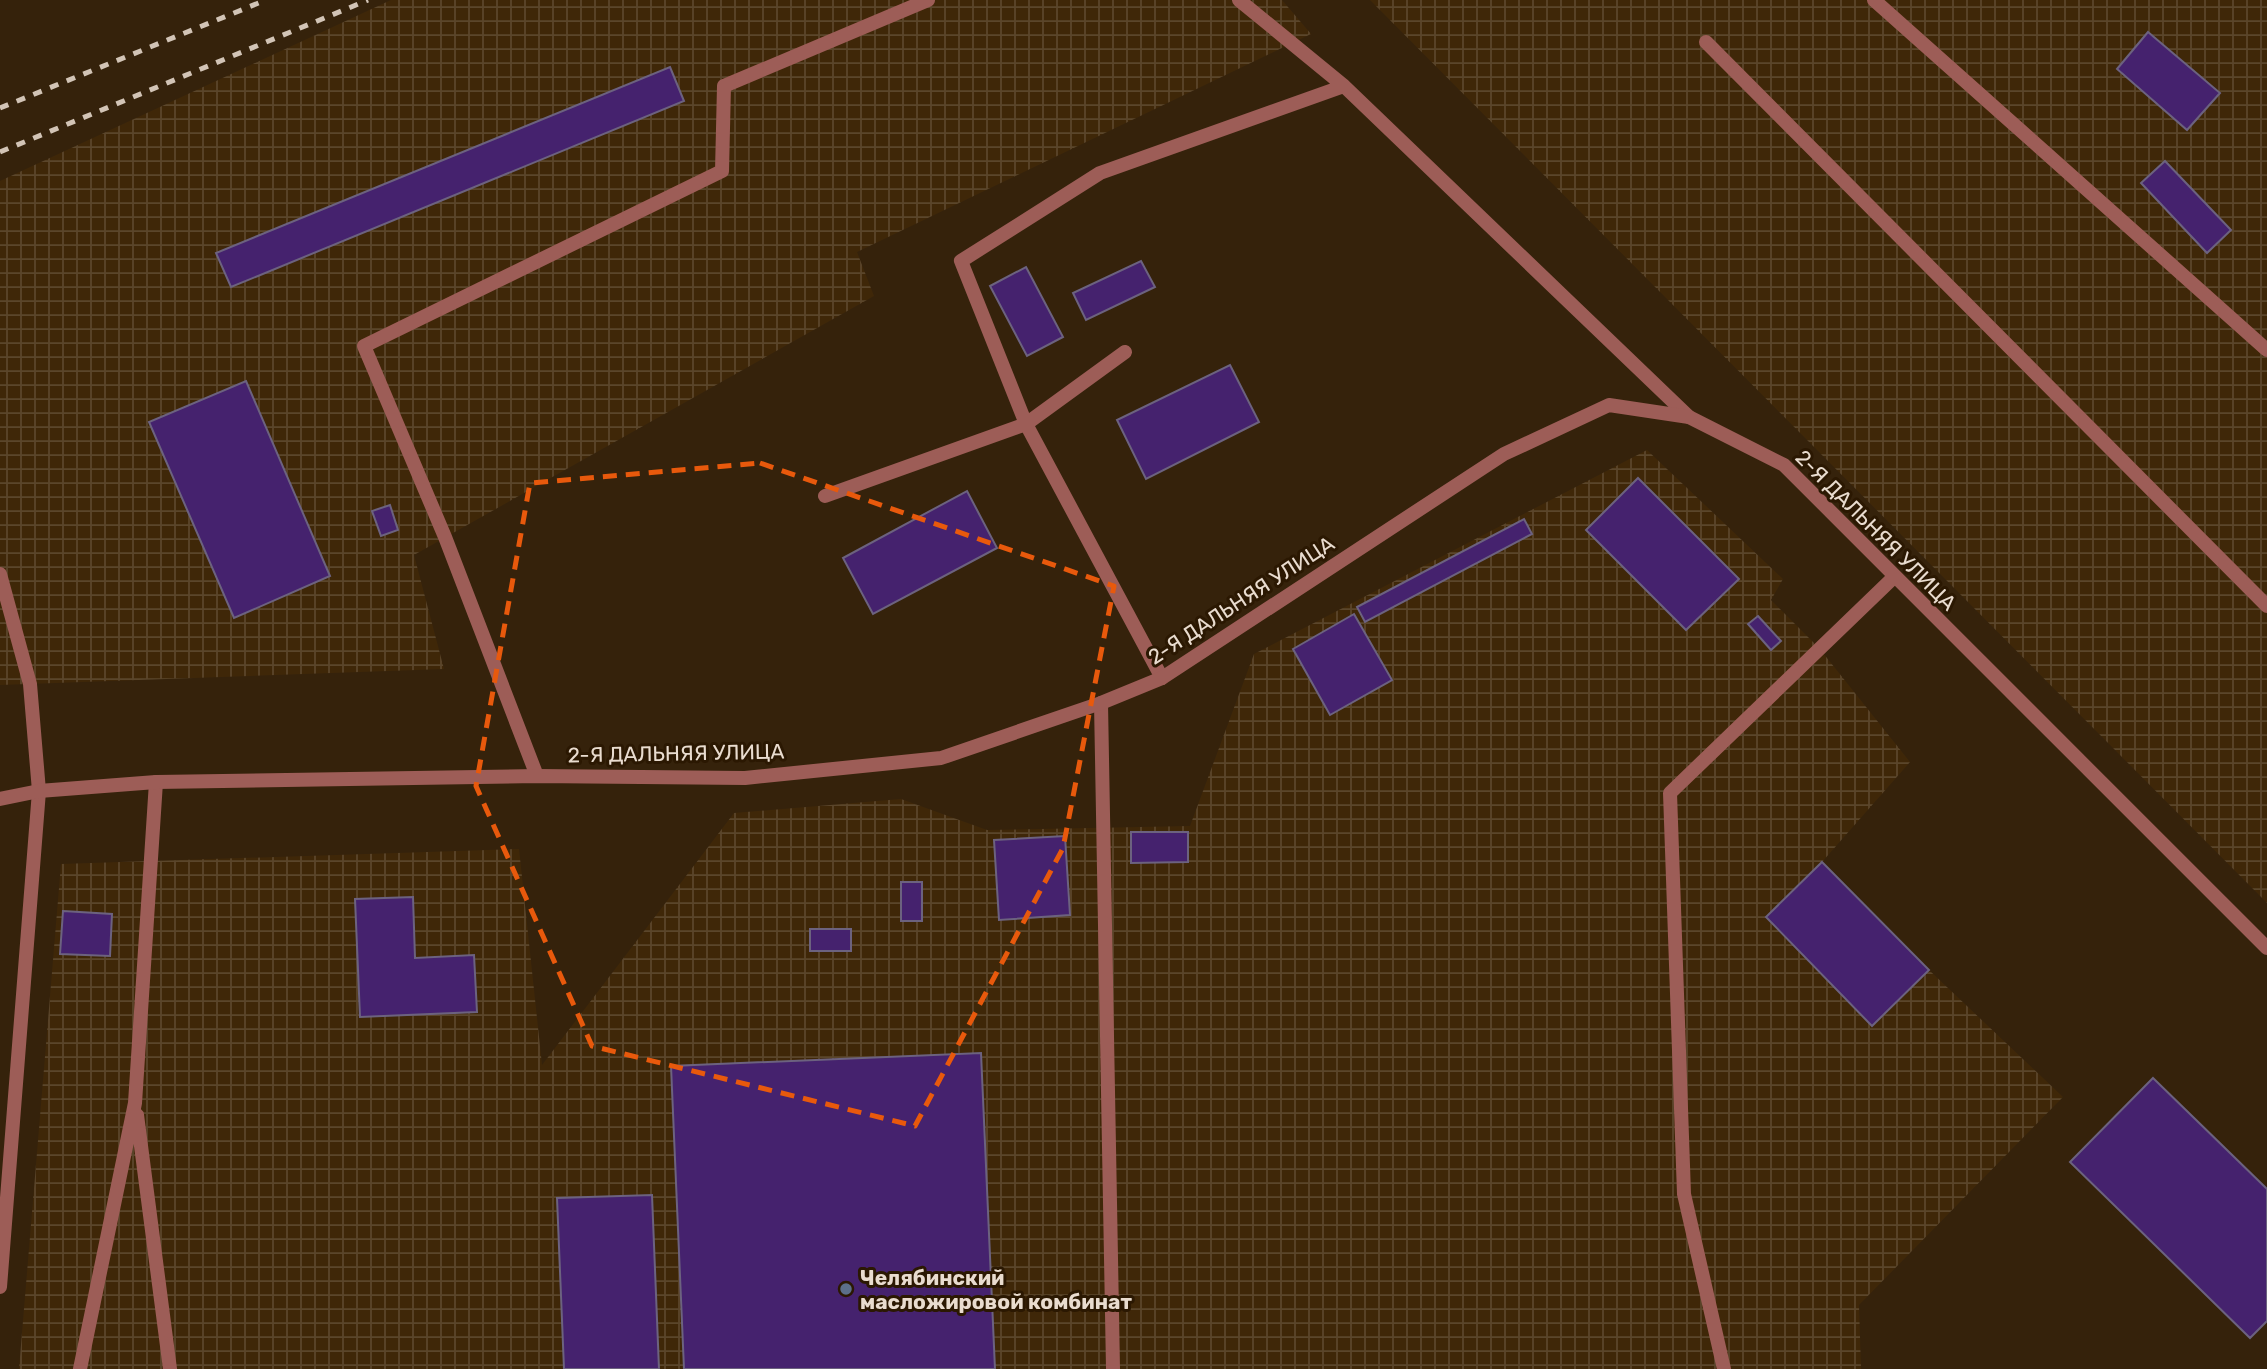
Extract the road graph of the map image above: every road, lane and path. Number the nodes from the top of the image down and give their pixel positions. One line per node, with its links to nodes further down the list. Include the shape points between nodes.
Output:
1 (928, 0): 16 (street, via 724,86 722,171 364,346 445,537)
2 (1239, 0): 5 (street)
3 (1874, 0): 6 (street)
4 (1706, 42): 13 (street)
5 (1344, 86): 8 (street); 9 (street, via 1100,173 961,261)
6 (2267, 350)
7 (1125, 352): 9 (street)
8 (1689, 417): 12 (street, 2-Я ДАЛЬНЯЯ УЛИЦА, via 1784,465); 14 (street, 2-Я ДАЛЬНЯЯ УЛИЦА, via 1609,405 1504,454)
9 (1026, 424): 10 (street); 14 (street)
10 (825, 496)
11 (0, 574): 18 (street, via 30,684)
12 (1894, 577): 20 (street, 2-Я ДАЛЬНЯЯ УЛИЦА); 26 (street, via 1670,793 1684,1194)
13 (2267, 606)
14 (1162, 678): 15 (street, 2-Я ДАЛЬНЯЯ УЛИЦА)
15 (1101, 704): 16 (street, 2-Я ДАЛЬНЯЯ УЛИЦА, via 941,758 745,778); 25 (street)
16 (537, 776): 17 (street, 2-Я ДАЛЬНЯЯ УЛИЦА)
17 (156, 782): 18 (street, 2-Я ДАЛЬНЯЯ УЛИЦА); 21 (street)
18 (39, 791): 19 (street, 2-Я ДАЛЬНЯЯ УЛИЦА); 22 (street)
19 (0, 799)
20 (2267, 948)
21 (135, 1103): 23 (street); 24 (street)
22 (0, 1287)
23 (80, 1369)
24 (170, 1369)
25 (1113, 1369)
26 (1724, 1369)

